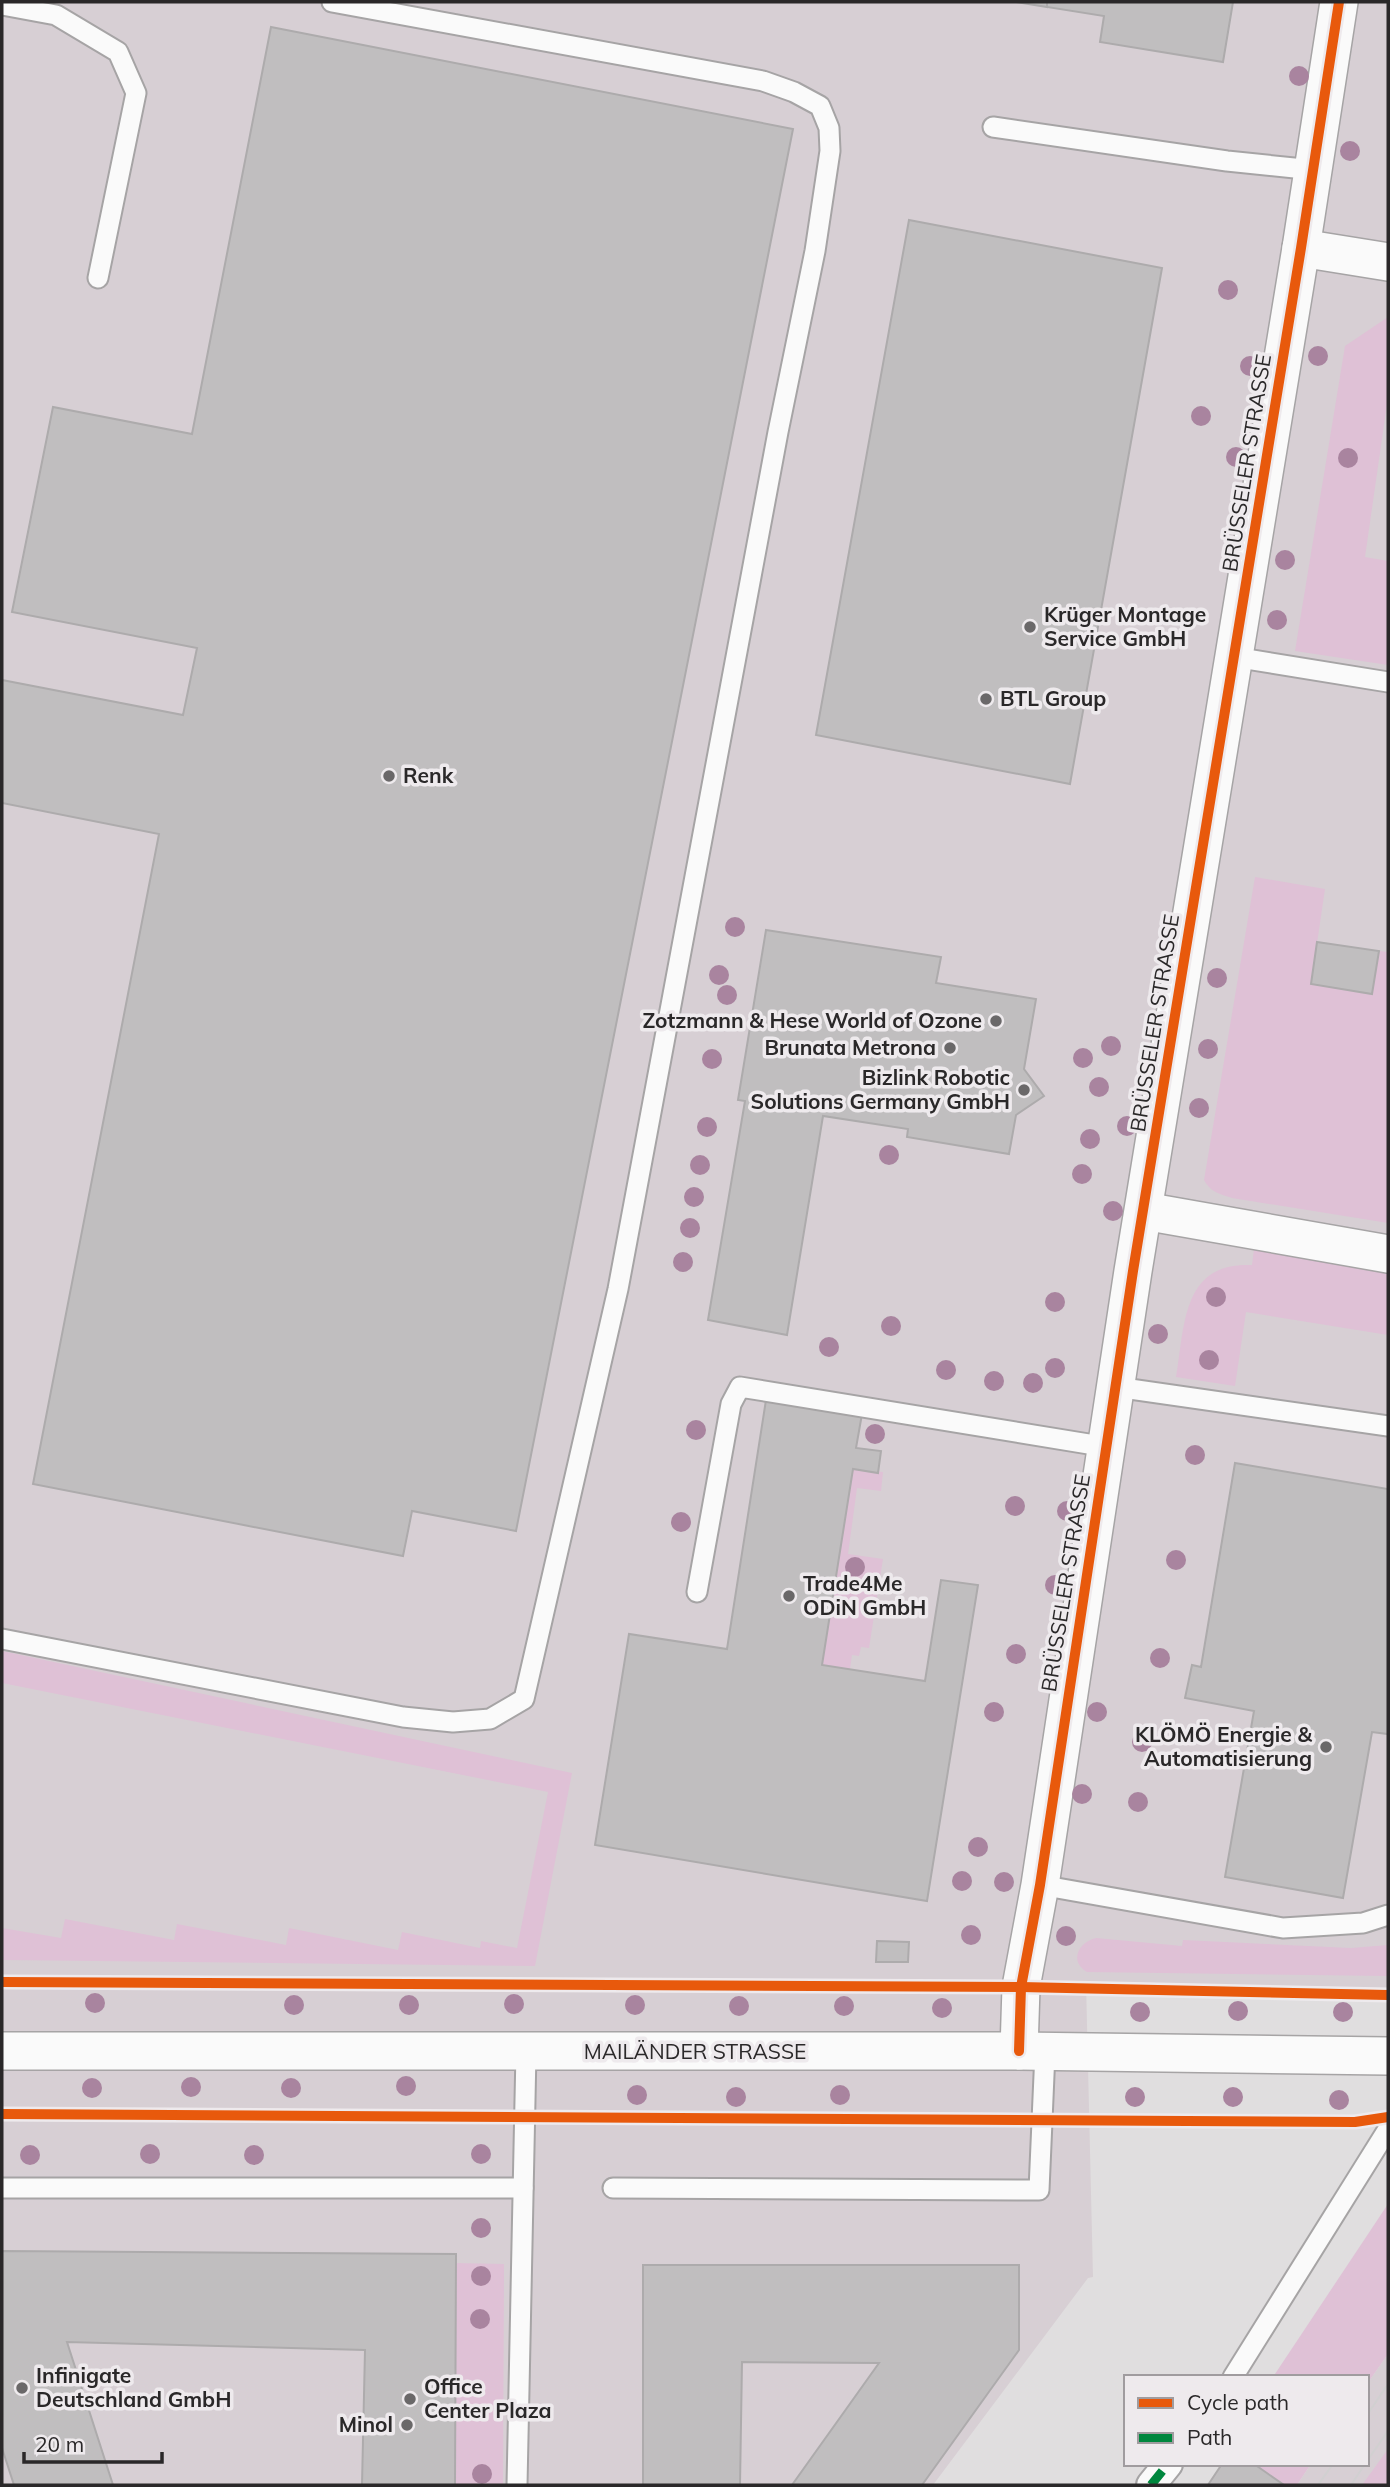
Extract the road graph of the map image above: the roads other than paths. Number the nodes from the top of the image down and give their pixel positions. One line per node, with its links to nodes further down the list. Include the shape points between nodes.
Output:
1 (332, 2): 17 (lane, via 763,81 820,106 829,128 830,151 815,251 618,1289 524,1699 490,1719 453,1722 403,1717)
2 (1339, 2): 5 (street, BRÜSSELER STRASSE)
3 (2, 5): 8 (lane, via 56,15 118,52 136,93)
4 (993, 127): 5 (lane)
5 (1314, 170): 6 (street, BRÜSSELER STRASSE)
6 (1301, 248): 7 (street); 9 (street, BRÜSSELER STRASSE)
7 (1388, 262)
8 (99, 278)
9 (1234, 657): 10 (lane); 11 (street, BRÜSSELER STRASSE)
10 (1388, 682)
11 (1144, 1212): 12 (street); 13 (street, BRÜSSELER STRASSE)
12 (1388, 1254)
13 (1116, 1387): 14 (lane); 15 (street, BRÜSSELER STRASSE)
14 (1388, 1426)
15 (1107, 1447): 16 (lane, via 740,1387 731,1404); 18 (street, BRÜSSELER STRASSE)
16 (697, 1592)
17 (2, 1639)
18 (1040, 1885): 19 (lane, via 1283,1928 1363,1923); 21 (street, BRÜSSELER STRASSE, via 1021,1987)
19 (1388, 1915)
20 (2, 2051): 22 (street, MAILÄNDER STRASSE)
21 (1032, 2051): 22 (street, MAILÄNDER STRASSE); 23 (street, MAILÄNDER STRASSE); 27 (lane, via 1040,2190)
22 (526, 2052): 26 (lane)
23 (1388, 2056)
24 (1388, 2129): 28 (lane)
25 (2, 2188): 26 (lane)
26 (523, 2188): 30 (lane)
27 (613, 2188)
28 (1234, 2375)
29 (1166, 2466): 31 (street)
30 (517, 2485)
31 (1151, 2485)

